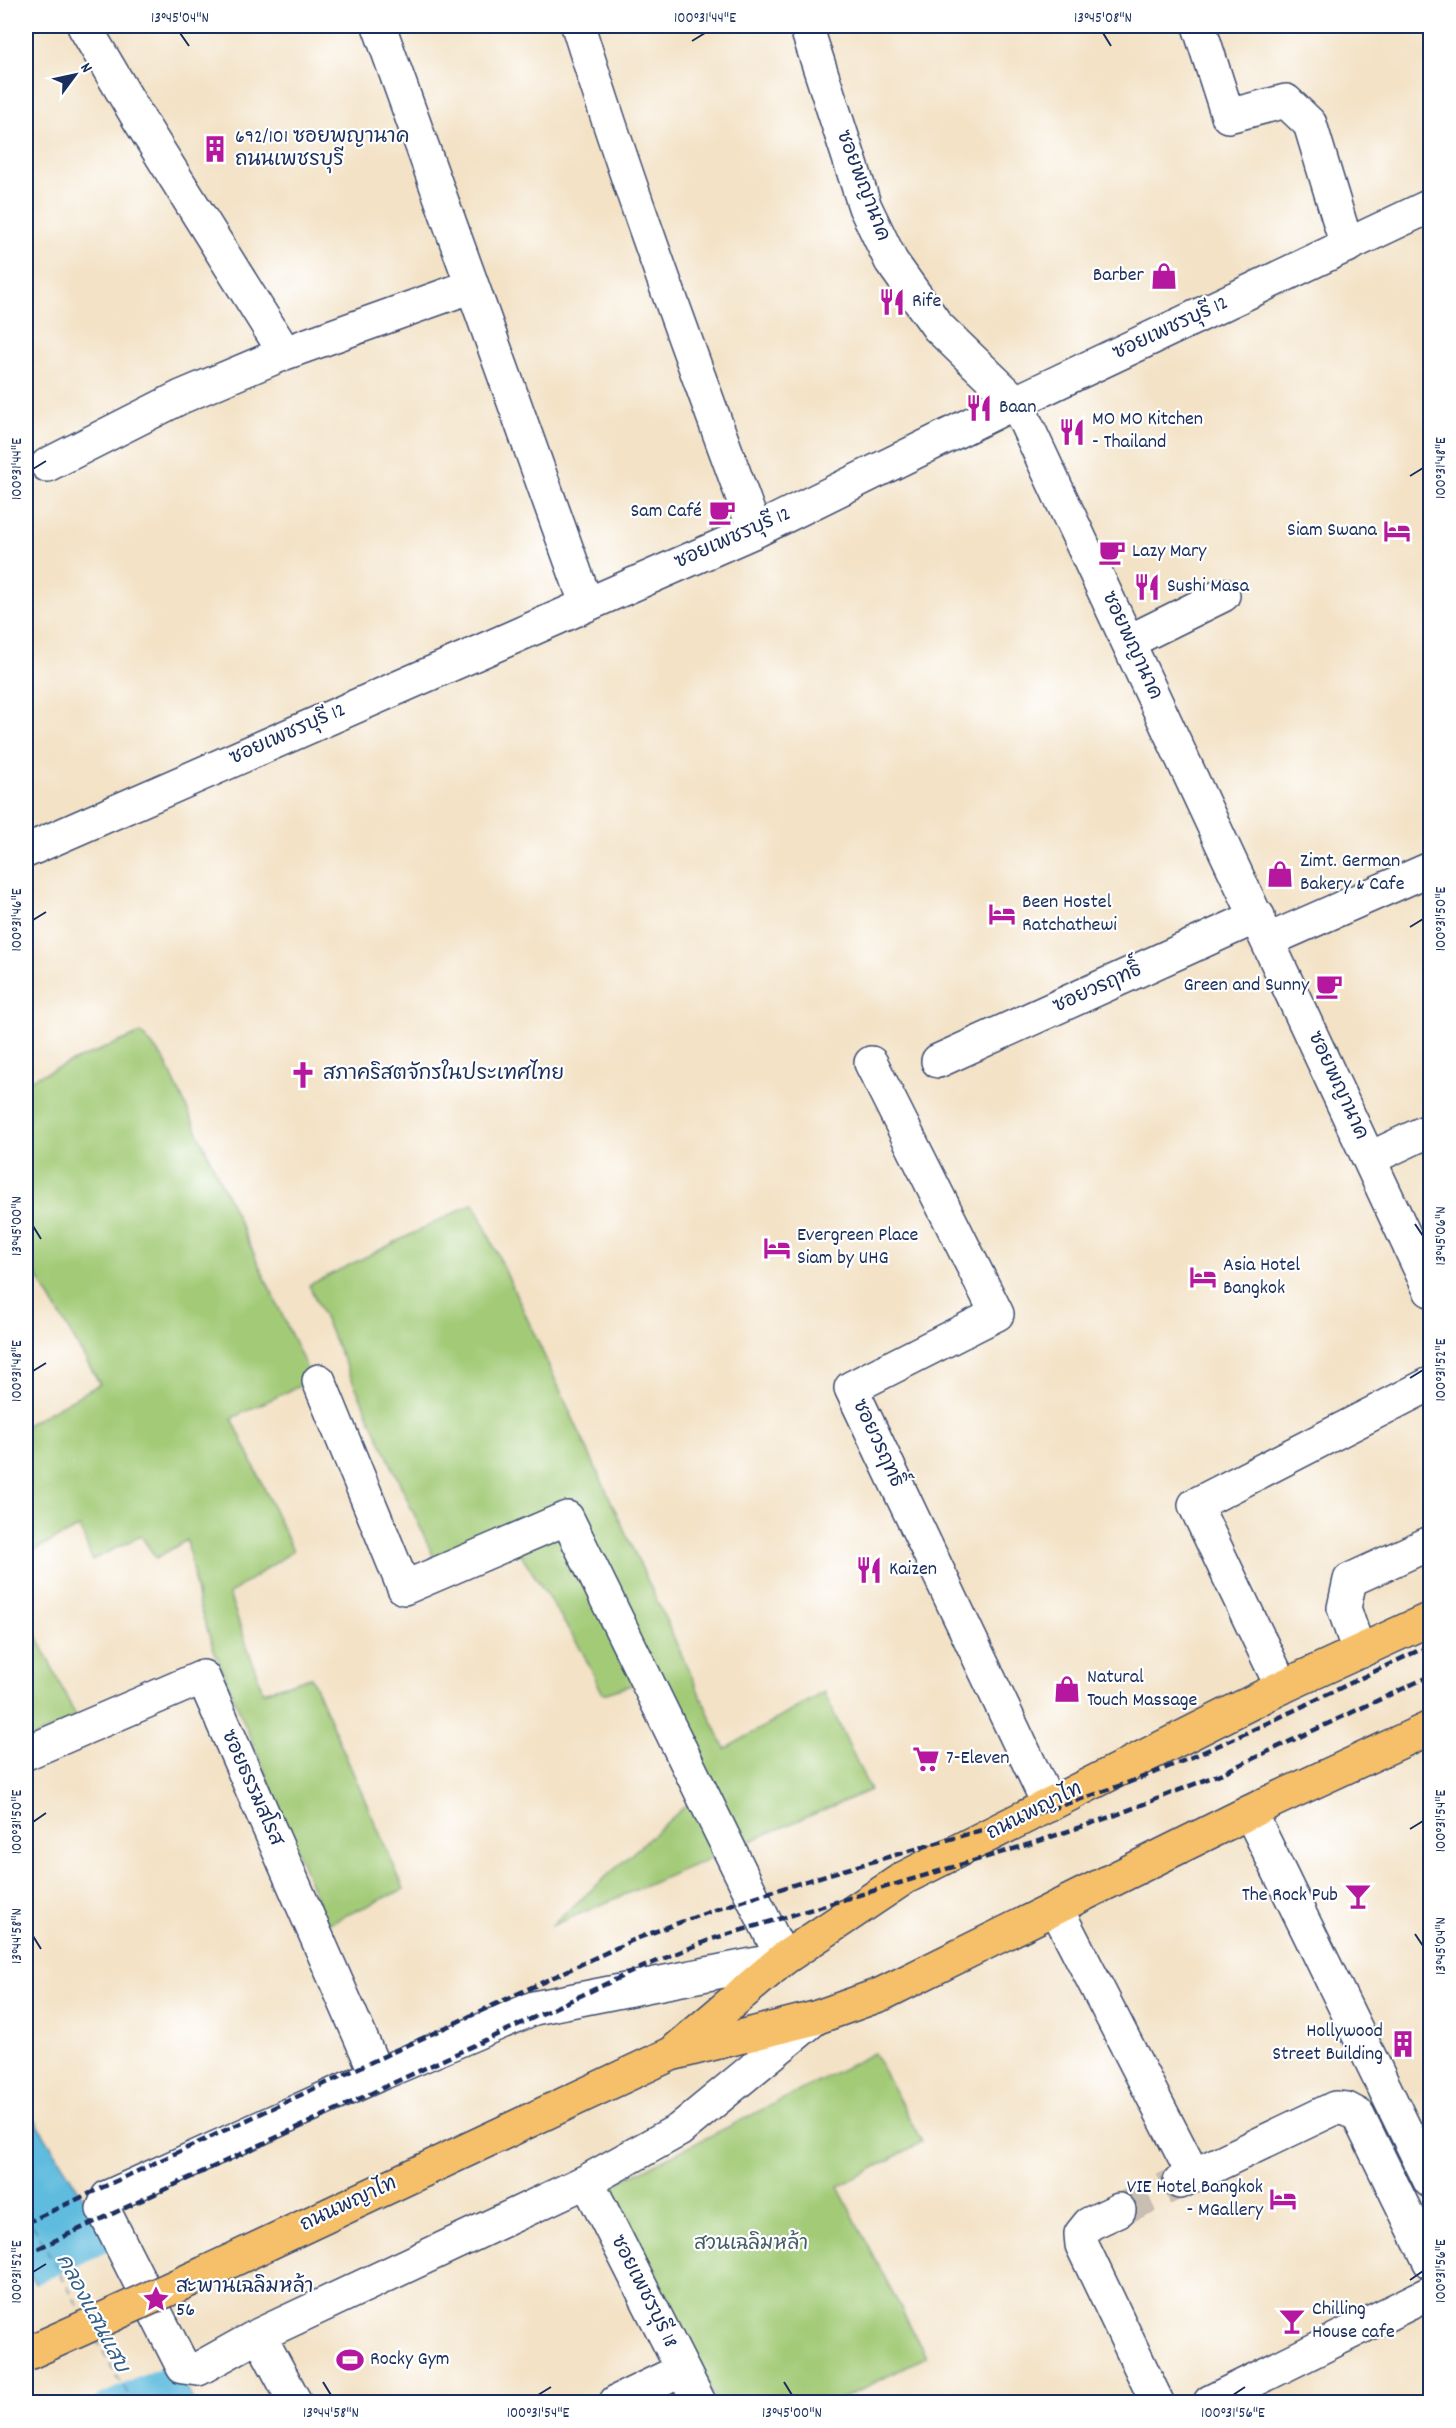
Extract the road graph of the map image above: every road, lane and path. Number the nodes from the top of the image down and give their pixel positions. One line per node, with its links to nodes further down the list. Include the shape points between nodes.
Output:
1 (84, 26): 9 (street)
2 (379, 26): 8 (street)
3 (578, 26): 12 (street, via 663,279)
4 (806, 26): 10 (street, ซอยพญานาค, via 865,207 891,261 938,327)
5 (1199, 26): 7 (street, via 1228,116 1286,101 1310,124)
6 (1431, 206): 7 (street, ซอยเพชรบุรี 12)
7 (1347, 246): 10 (street, ซอยเพชรบุรี 12)
8 (472, 286): 9 (street); 14 (street)
9 (285, 353): 11 (street, via 181,397)
10 (1016, 402): 12 (street, ซอยเพชรบุรี 12); 15 (street, ซอยพญานาค)
11 (47, 465)
12 (755, 531): 14 (street, ซอยเพชรบุรี 12)
13 (1223, 595): 15 (street)
14 (586, 603): 16 (street, ซอยเพชรบุรี 12)
15 (1128, 642): 18 (street, ซอยพญานาค)
16 (26, 851)
17 (1431, 868): 18 (street, ซอยวรฤทธิ์)
18 (1263, 928): 19 (street, ซอยวรฤทธิ์); 22 (street, ซอยพญานาค)
19 (938, 1061)
20 (871, 1063): 32 (street, ซอยวรฤทธิ์, via 997,1314 850,1388)
21 (1431, 1130): 22 (street)
22 (1371, 1158): 23 (street, ซอยพญานาค)
23 (1431, 1290)
24 (319, 1382): 35 (street, via 404,1588 567,1518)
25 (1431, 1384): 29 (street, via 1195,1505)
26 (1431, 1543): 28 (street, via 1350,1580 1344,1608)
27 (1431, 1619): 28 (main road, ถนนพญาไท)
28 (1359, 1652): 29 (main road, ถนนพญาไท)
29 (1282, 1686): 32 (main road, ถนนพญาไท)
30 (1431, 1728): 33 (main road, ถนนพญาไท)
31 (26, 1753): 38 (street, ซอยธรรมสโรส, via 203,1677)
32 (1049, 1805): 35 (main road, ถนนพญาไท, via 904,1878)
33 (1250, 1812): 34 (main road, ถนนพญาไท); 40 (street)
34 (1056, 1908): 36 (main road, ถนนพญาไท, via 882,1994); 42 (street, via 1187,2179 1335,2108 1347,2109 1358,2115)
35 (783, 1959): 37 (main road, ถนนพญาไท); 38 (street, via 534,2008)
36 (815, 2018): 37 (main road, ถนนพญาไท); 39 (street, via 679,2130)
37 (671, 2054): 45 (main road, ถนนพญาไท, bridge)
38 (377, 2075): 44 (street, via 108,2197 103,2209 183,2367 198,2369)
39 (587, 2181): 44 (street); 46 (street, ซอยเพชรบุรี 18)
40 (1431, 2181)
41 (1119, 2210): 50 (street, via 1089,2224 1081,2234 1082,2245)
42 (1431, 2262)
43 (1431, 2293): 51 (street)
44 (259, 2336): 47 (street)
45 (26, 2354)
46 (682, 2370): 48 (street); 49 (street, ซอยเพชรบุรี 18)
47 (295, 2403)
48 (616, 2403)
49 (699, 2403)
50 (1157, 2403)
51 (1210, 2403)

